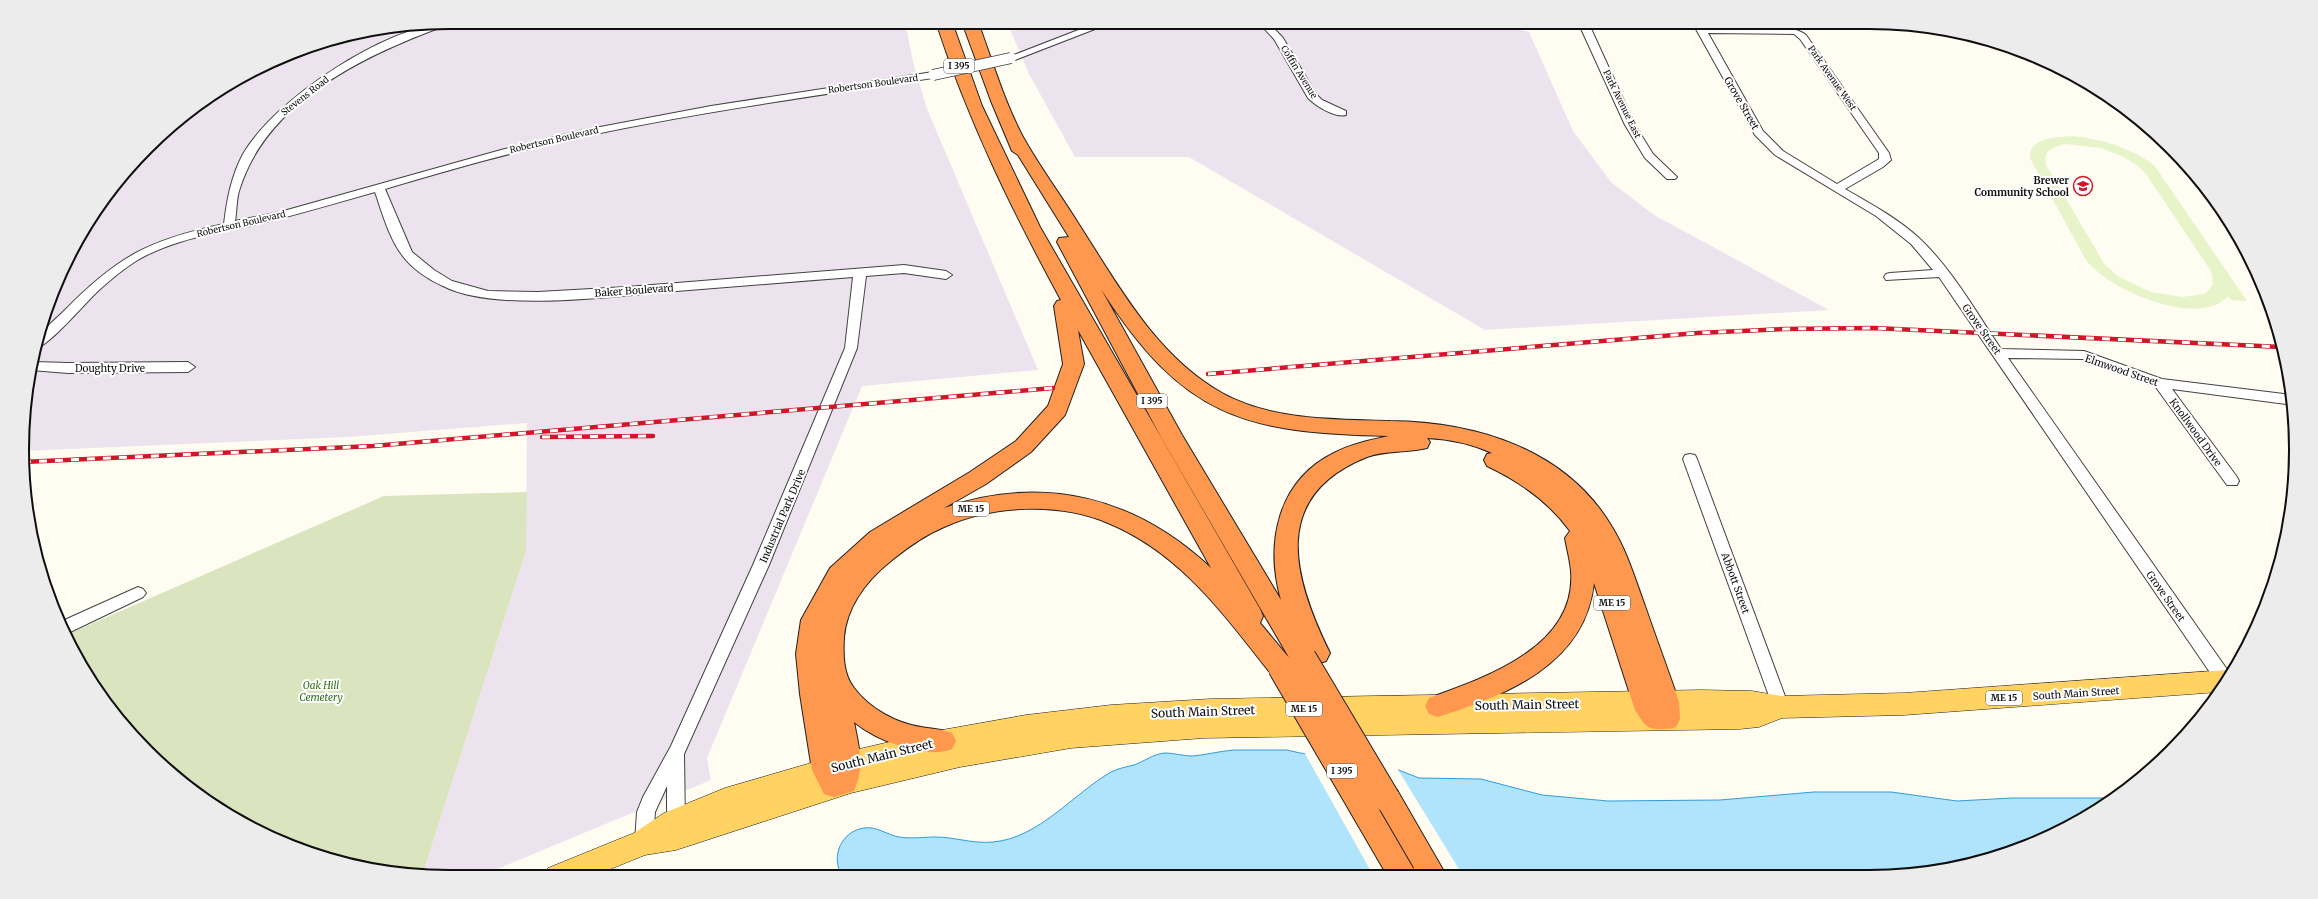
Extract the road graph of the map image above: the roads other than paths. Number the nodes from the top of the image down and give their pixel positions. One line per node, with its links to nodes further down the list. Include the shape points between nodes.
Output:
1 (946, 29): 15 (highway, I 395, via 985,133)
2 (973, 29): 10 (highway, I 395)
3 (1089, 29): 12 (street, Robertson Boulevard, bridge, via 1011,58 933,75 647,120 506,151)
4 (1270, 29): 9 (street, Coffin Avenue, via 1278,38 1312,96 1318,102)
5 (1586, 29): 11 (street, Park Avenue East, via 1630,125 1649,156)
6 (1701, 29): 13 (street, Grove Street, via 1759,133 1779,153)
7 (1764, 29): 13 (street, Park Avenue West, via 1797,32 1803,37 1884,153 1885,160 1879,165)
8 (424, 30): 14 (street, Stevens Road, via 357,60 313,88 260,135 228,206)
9 (1342, 113)
10 (1015, 137): 31 (highway, I 395, via 1126,356); 37 (highway, via 1135,325 1169,364 1208,394 1245,412 1283,422 1328,427 1429,430 1466,436 1528,460 1551,474 1572,492 1589,510 1609,543)
11 (1671, 178)
12 (378, 186): 14 (street, Robertson Boulevard); 16 (street, Baker Boulevard, via 407,254 448,284 488,295 560,294)
13 (1837, 190): 17 (street, Grove Street, via 1880,214 1915,241)
14 (229, 227): 20 (street, Robertson Boulevard, via 181,237 157,245 132,258 72,308)
15 (1040, 246): 31 (highway, I 395); 40 (highway, via 1072,333 1074,363 1067,392 1049,424 1025,446 886,533 852,561 827,591 813,621 809,652)
16 (860, 273): 18 (street, Baker Boulevard, via 904,269); 39 (street, Industrial Park Drive, via 849,356 761,565)
17 (1942, 273): 19 (street); 21 (street, Grove Street)
18 (946, 275)
19 (1890, 277)
20 (44, 336)
21 (1999, 353): 24 (street, Elmwood Street, via 2084,355); 33 (street, Grove Street)
22 (37, 366): 23 (street, Doughty Drive)
23 (188, 367)
24 (2160, 383): 25 (street, Elmwood Street); 27 (street, Knollwood Drive)
25 (2285, 399)
26 (1690, 459): 36 (street, Abbott Street)
27 (2232, 481)
28 (1551, 497): 31 (highway, ME 15, via 1530,480 1498,461 1463,448 1442,444 1410,442 1380,445 1352,453 1327,467 1313,479 1297,500 1289,520 1285,542 1290,590 1299,615); 35 (highway, via 1573,528 1581,550 1584,585 1575,615 1554,646 1528,669 1496,685); 37 (highway, ME 15, via 1576,523 1591,544)
29 (138, 593): 30 (street)
30 (68, 625)
31 (1301, 659): 32 (highway, ME 15, via 1160,539 1137,525 1102,511 1063,502 1030,500 980,506 947,516 916,531 882,554 854,582 837,612 831,633); 44 (highway, I 395, bridge); 45 (highway, I 395, bridge)
32 (832, 670): 38 (highway, ME 15, via 842,692 870,719 889,730 909,737); 40 (highway)
33 (2222, 677)
34 (2218, 683): 36 (main road, South Main Street / ME 15, via 1951,702)
35 (1438, 706): 37 (main road, South Main Street / ME 15); 38 (main road, South Main Street / ME 15, via 1164,712 1038,725)
36 (1781, 707): 37 (main road, South Main Street / ME 15, via 1750,718)
37 (1658, 711): 40 (main road, South Main Street, via 1152,729 1015,745)
38 (943, 741): 40 (main road, South Main Street)
39 (677, 750): 41 (street, Industrial Park Drive); 42 (street, Industrial Park Drive, via 648,806)
40 (838, 775): 41 (main road, South Main Street, via 724,802)
41 (676, 828): 42 (main road, South Main Street, via 660,829)
42 (644, 842): 43 (main road, South Main Street)
43 (575, 870)
44 (1400, 870)
45 (1430, 870)

